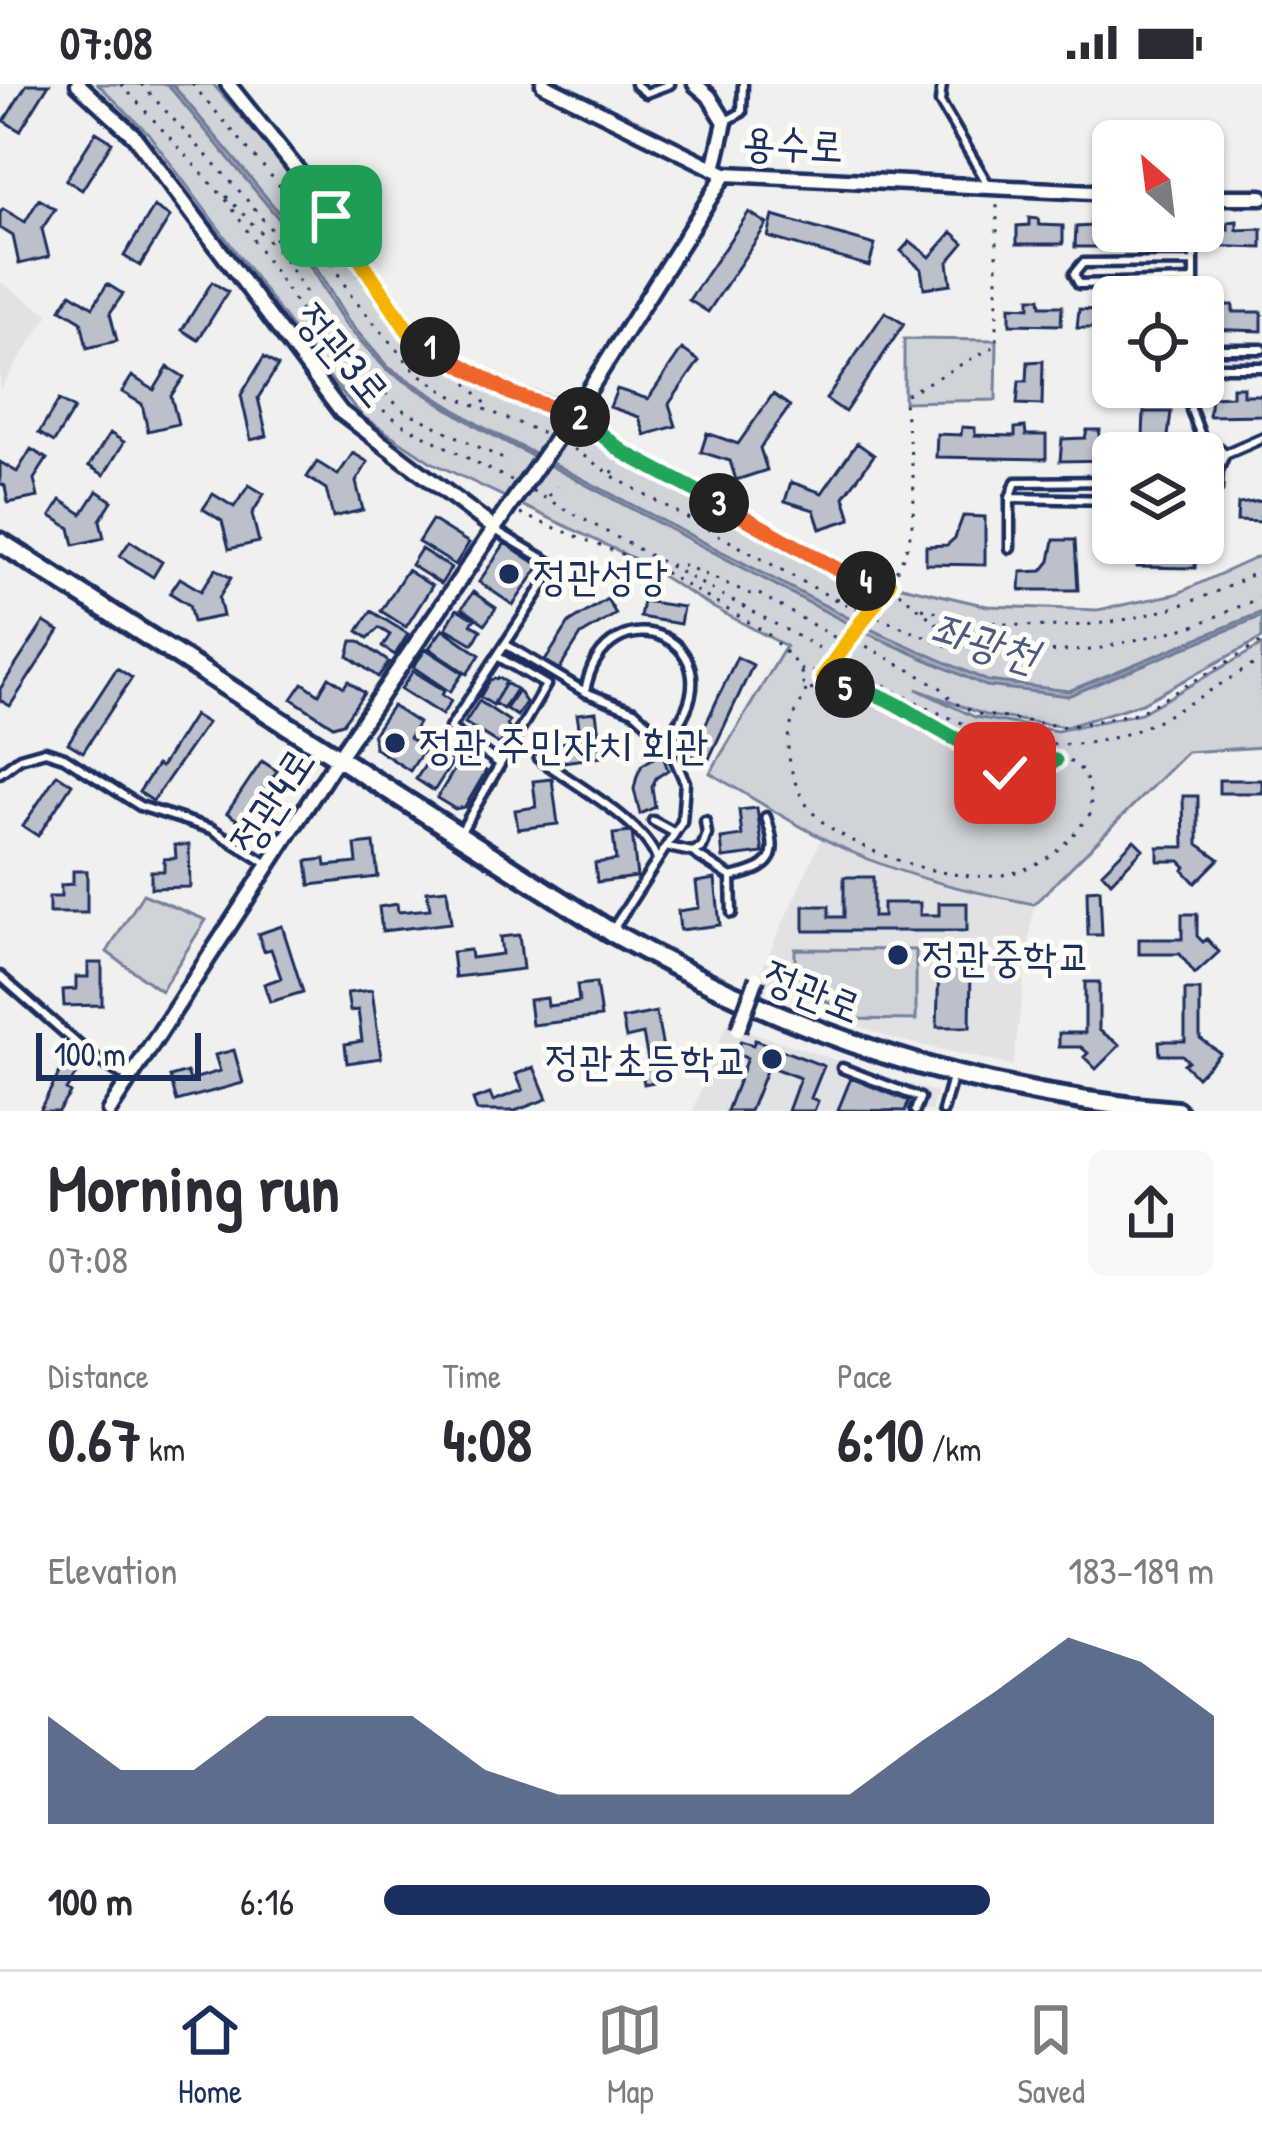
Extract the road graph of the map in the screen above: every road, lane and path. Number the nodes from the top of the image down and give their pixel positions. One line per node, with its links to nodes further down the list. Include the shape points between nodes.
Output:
1 (78, 84): 43 (street, 정관3로, via 134,136 341,412)
2 (121, 84): 15 (path)
3 (140, 84): 21 (path, via 242,194)
4 (192, 84): 36 (path, via 298,207 352,297 414,370 448,394 573,446)
5 (230, 84): 29 (street, via 409,332 512,394)
6 (543, 84): 13 (street, 용수로)
7 (635, 84): 8 (lane, via 646,94)
8 (670, 84)
9 (695, 84): 12 (street)
10 (743, 84): 12 (lane, via 742,112)
11 (942, 84): 14 (lane, via 940,102)
12 (725, 122): 13 (street)
13 (720, 171): 14 (street, 용수로); 29 (street)
14 (988, 186): 16 (street, 용수로)
15 (219, 192): 21 (path); 34 (path, via 368,399)
16 (1092, 192)
17 (1224, 197): 18 (street)
18 (1262, 197)
19 (998, 204): 49 (path, via 997,345 907,394 915,522)
20 (1194, 252): 22 (lane)
21 (284, 256): 31 (path, via 342,349 387,397)
22 (1194, 262): 23 (lane); 24 (lane, via 1083,263 1074,274 1079,284)
23 (1194, 276)
24 (1092, 284)
25 (1262, 349): 26 (lane)
26 (1224, 350)
27 (1224, 367): 28 (lane)
28 (1262, 367)
29 (574, 413): 32 (path); 42 (street, 정관4로, bridge)
30 (1262, 438): 33 (lane)
31 (478, 448): 34 (path); 35 (path)
32 (623, 452): 36 (path); 48 (path)
33 (1225, 454)
34 (469, 458): 39 (path)
35 (507, 461)
36 (611, 475): 51 (path)
37 (1092, 482): 40 (lane, via 1016,482)
38 (556, 486): 39 (path)
39 (548, 498): 46 (path)
40 (1010, 499): 41 (lane); 45 (lane)
41 (1092, 500)
42 (514, 509): 43 (street, 정관4로); 60 (path, via 657,568 767,633)
43 (494, 530): 54 (lane, via 556,566); 66 (street, 정관4로)
44 (0, 542): 66 (street, 정관로)
45 (1010, 548)
46 (668, 565): 53 (path, via 759,594 910,670 953,702 1016,721 1066,727 1140,712); 56 (path)
47 (1262, 569): 52 (path, via 1192,603 1076,628 1024,628)
48 (844, 573): 49 (path); 51 (path)
49 (889, 583): 52 (path); 61 (path, bridge)
50 (1262, 597): 55 (path, via 1191,627 1092,650)
51 (836, 600): 55 (path, via 945,645)
52 (920, 608): 55 (path, via 936,623)
53 (1262, 642)
54 (505, 644): 57 (lane); 64 (lane)
55 (996, 646)
56 (830, 654)
57 (497, 656): 69 (lane, via 450,728); 69 (lane, via 547,686)
58 (1262, 660): 59 (path, via 1131,732 1060,746 1005,740 952,722)
59 (842, 662)
60 (802, 670): 61 (path); 63 (path)
61 (823, 677): 62 (path)
62 (826, 685): 63 (path); 68 (path, via 868,690 979,750)
63 (806, 690): 68 (path, via 788,749 813,812 916,866 990,876 1018,872 1062,849 1091,802 1072,760)
64 (586, 692): 65 (lane, via 634,711); 65 (lane, via 590,666 622,636 644,631 665,638 683,653 695,681 692,701)
65 (666, 740): 75 (lane, via 685,782)
66 (338, 758): 76 (street, 정관로); 80 (street, 정관4로)
67 (538, 758): 79 (lane, via 629,819)
68 (1055, 761): 71 (path)
69 (500, 764): 76 (lane)
70 (0, 773): 80 (lane, via 45,751 64,757 140,806 212,829)
71 (1005, 773)
72 (766, 817): 81 (lane, via 772,858)
73 (653, 821): 75 (lane)
74 (706, 821): 78 (lane, via 702,848)
75 (675, 833): 77 (lane)
76 (459, 835): 83 (street, 정관로)
77 (668, 847): 78 (lane); 79 (lane)
78 (692, 851): 81 (lane)
79 (658, 863): 83 (lane)
80 (268, 865): 89 (street, 정관4로)
81 (731, 877): 82 (lane)
82 (732, 913)
83 (611, 932): 88 (street, 정관로, via 755,1007)
84 (0, 976): 89 (lane)
85 (757, 978): 86 (street, bridge)
86 (739, 1030)
87 (842, 1068): 91 (lane, via 920,1098)
88 (953, 1075): 92 (lane); 93 (street, 정관로)
89 (130, 1079): 90 (street, 정관4로)
90 (109, 1111)
91 (916, 1111)
92 (943, 1111)
93 (1177, 1111)

